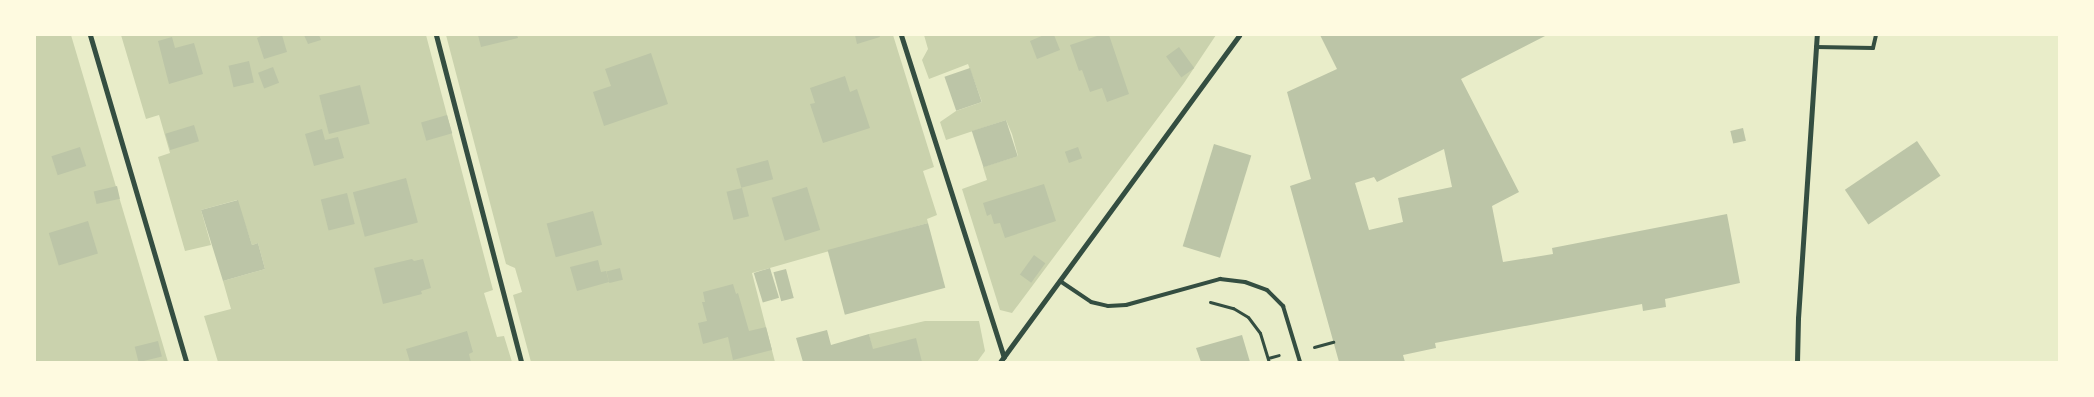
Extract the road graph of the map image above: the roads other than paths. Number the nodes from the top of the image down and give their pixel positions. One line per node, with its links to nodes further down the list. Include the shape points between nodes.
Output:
1 (90, 35): 10 (street)
2 (436, 35): 11 (street)
3 (901, 35): 9 (street)
4 (1239, 35): 8 (street)
5 (1817, 35): 7 (street)
6 (1876, 35): 7 (lane, via 1873,48)
7 (1816, 48): 14 (street)
8 (1060, 281): 9 (street); 13 (lane, via 1091,302 1108,306 1126,305 1220,278 1245,282 1267,290 1283,306)
9 (1004, 357): 12 (street)
10 (186, 362)
11 (521, 362)
12 (1000, 362)
13 (1300, 362)
14 (1797, 362)

